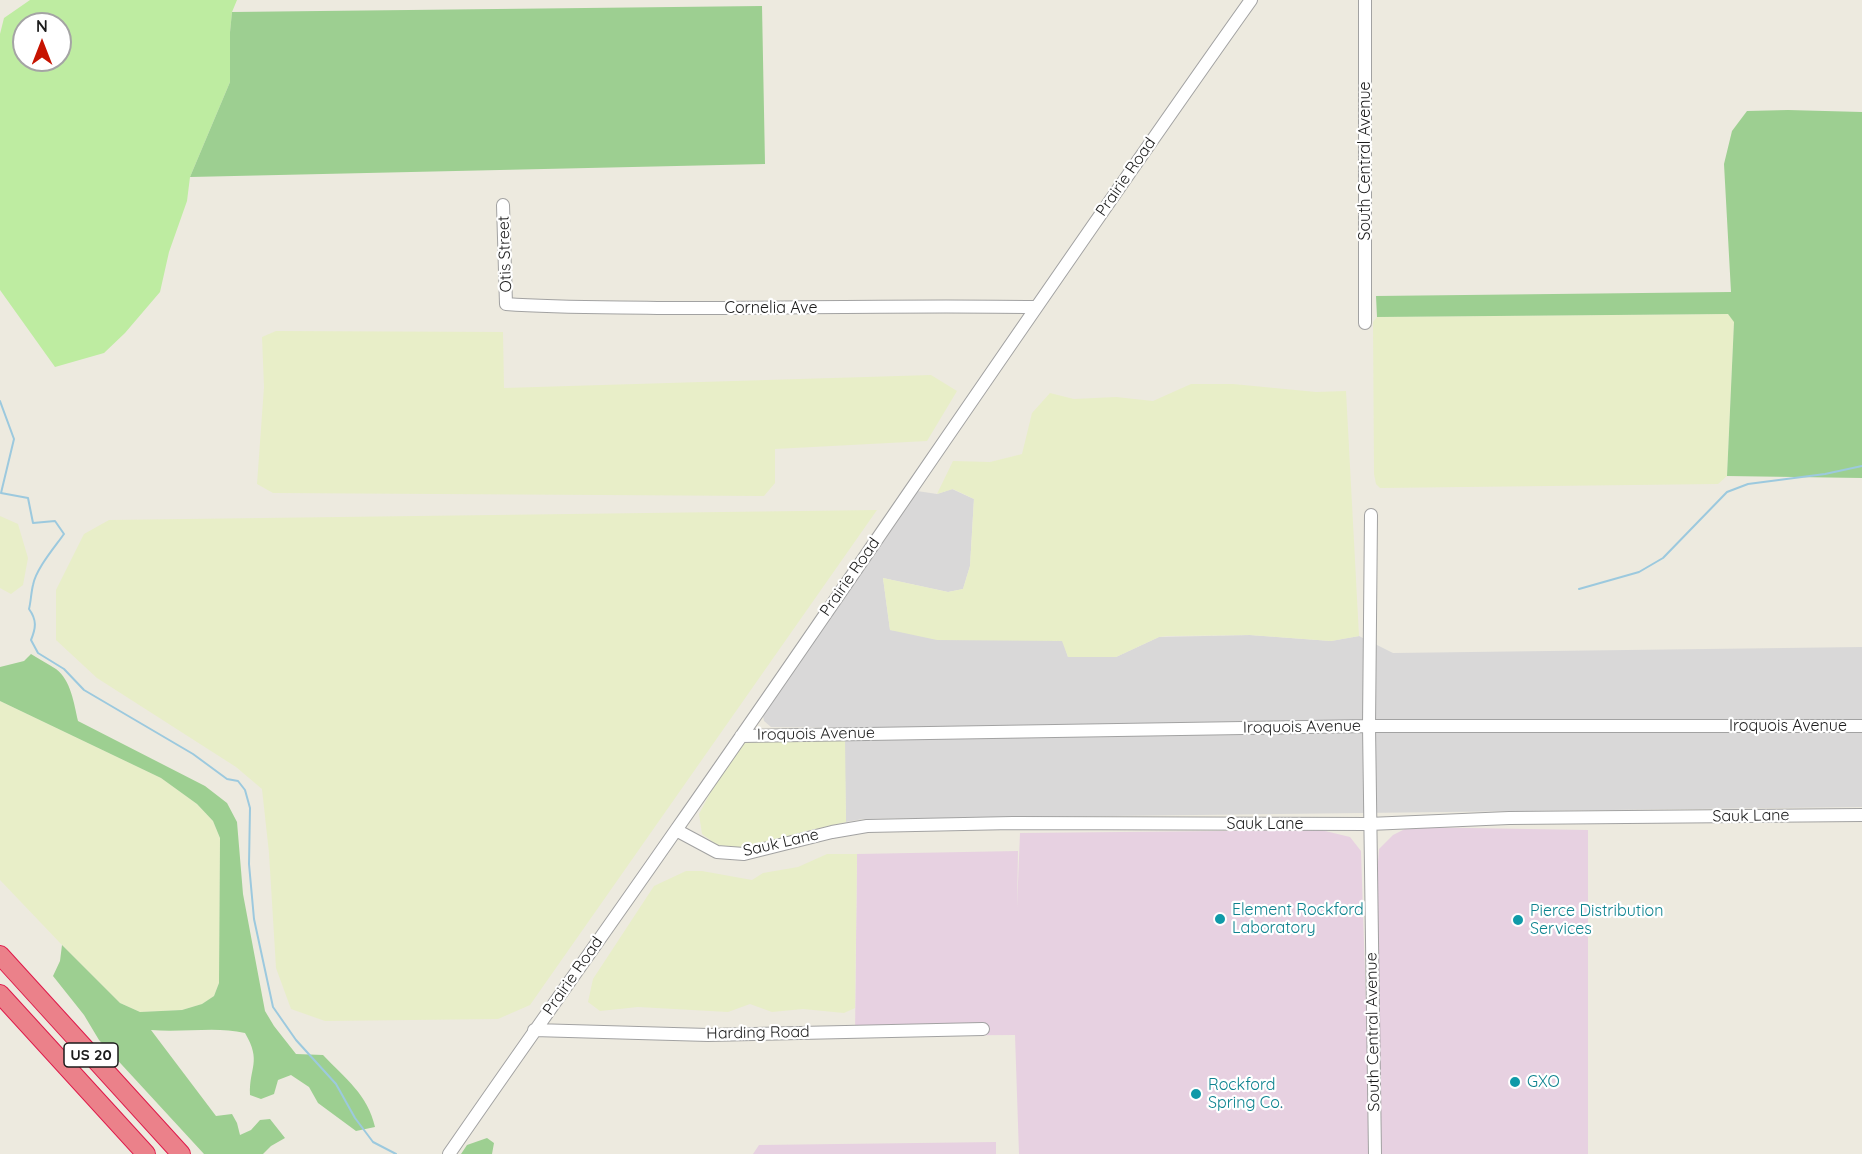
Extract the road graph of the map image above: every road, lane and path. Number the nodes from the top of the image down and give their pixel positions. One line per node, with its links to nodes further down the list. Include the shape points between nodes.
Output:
1 (1251, 0): 5 (street, Prairie Road)
2 (1365, 0): 6 (street, South Central Avenue)
3 (504, 205): 4 (street, Otis Street)
4 (506, 304): 5 (street, Cornelia Ave, via 679,308)
5 (1036, 307): 10 (street, Prairie Road)
6 (1365, 323)
7 (1371, 515): 8 (street, South Central Avenue)
8 (1369, 726): 9 (street, Iroquois Avenue); 10 (street, Iroquois Avenue); 12 (street, South Central Avenue)
9 (1862, 726)
10 (741, 736): 13 (street, Prairie Road)
11 (1862, 815): 12 (street, Sauk Lane, via 1509,818)
12 (1369, 824): 13 (street, Sauk Lane, via 867,826 744,854 717,852); 21 (street, South Central Avenue)
13 (676, 831): 17 (street, Prairie Road)
14 (0, 955): 19 (highway, US 20)
15 (0, 994): 18 (highway, US 20)
16 (983, 1029): 17 (street, Harding Road, via 708,1035)
17 (534, 1030): 20 (street, Prairie Road)
18 (146, 1154)
19 (182, 1154)
20 (449, 1154)
21 (1375, 1154)

